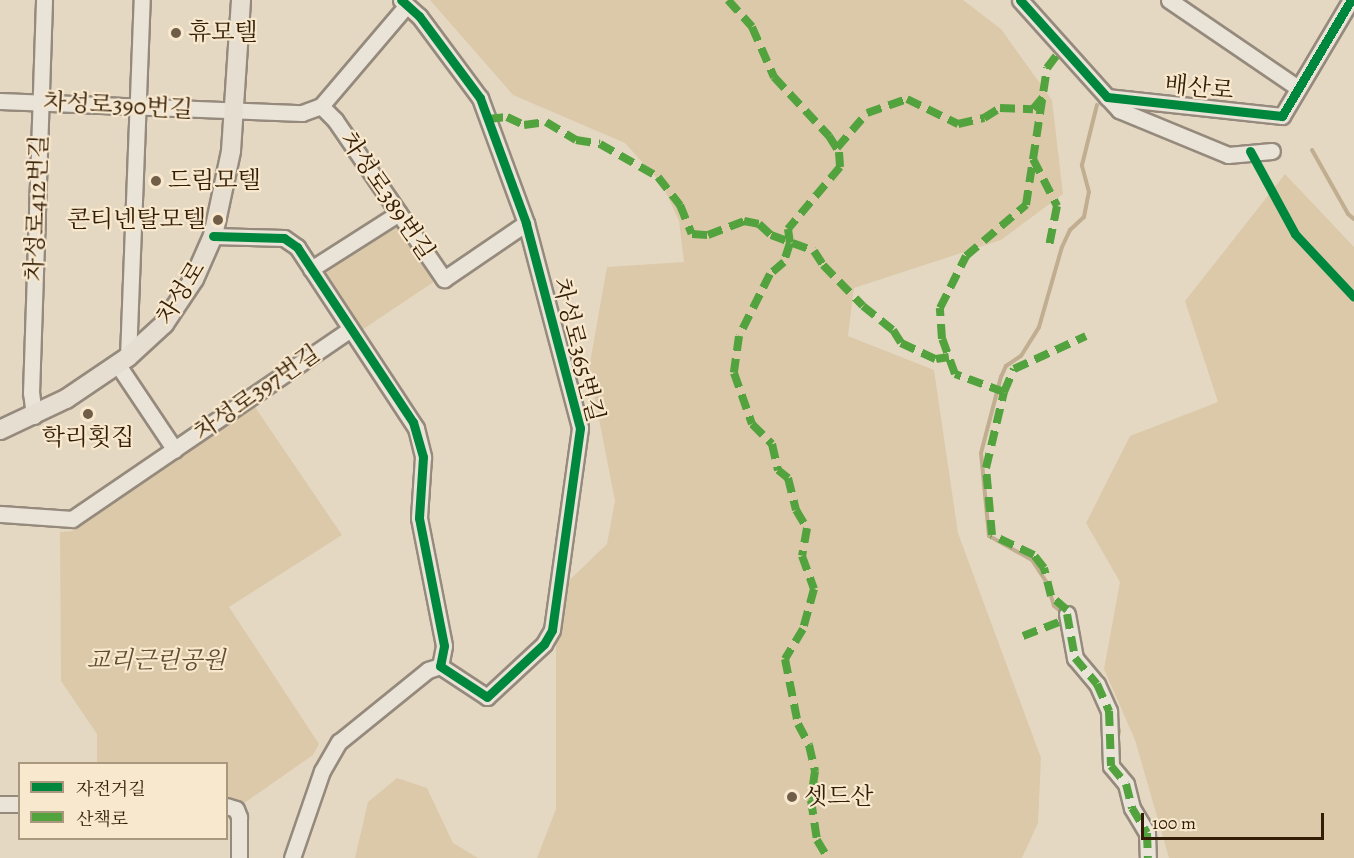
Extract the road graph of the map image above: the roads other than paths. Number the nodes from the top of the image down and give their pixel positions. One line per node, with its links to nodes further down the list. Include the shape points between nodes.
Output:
1 (45, 0): 11 (street, 차성로412번길)
2 (142, 0): 13 (street)
3 (242, 0): 14 (main road, 차성로)
4 (1020, 0): 9 (street)
5 (1168, 0): 8 (street)
6 (1352, 0): 8 (street, 배산로)
7 (404, 3): 12 (street); 17 (street, 차성로365번길, via 419,16 480,98)
8 (1298, 88): 9 (street, 배산로, via 1282,116)
9 (1107, 97): 15 (street, via 1119,110 1228,155)
10 (0, 101): 11 (street, 차성로390번길)
11 (41, 102): 13 (street, 차성로390번길); 22 (street, 차성로412번길, via 31,393)
12 (321, 106): 14 (street, via 302,113); 16 (street, 차성로389번길, via 335,120)
13 (138, 107): 14 (street, 차성로390번길); 21 (street)
14 (235, 111): 18 (main road, 차성로)
15 (1272, 151)
16 (399, 213): 17 (street, 차성로389번길, via 444,279); 19 (street)
17 (526, 223): 27 (street, 차성로365번길, via 580,428 552,630 544,644 487,697)
18 (213, 236): 19 (street, via 284,238 297,247); 21 (main road, 차성로, via 176,309)
19 (311, 269): 20 (street)
20 (349, 330): 24 (street, 차성로397번길); 27 (street, via 419,438 423,457 419,518 444,646)
21 (123, 361): 22 (main road, 차성로); 24 (street)
22 (34, 416): 23 (main road, 차성로)
23 (0, 430)
24 (175, 450): 25 (street, 차성로397번길, via 72,519)
25 (0, 514)
26 (1067, 616): 33 (street, via 1075,658 1097,684 1108,711 1111,766 1126,784 1132,808 1147,833)
27 (440, 666): 32 (street, via 428,670 339,742 321,771)
28 (0, 804): 29 (street)
29 (18, 804)
30 (228, 807): 31 (street, via 237,809 239,817)
31 (239, 858)
32 (292, 858)
33 (1148, 858)

